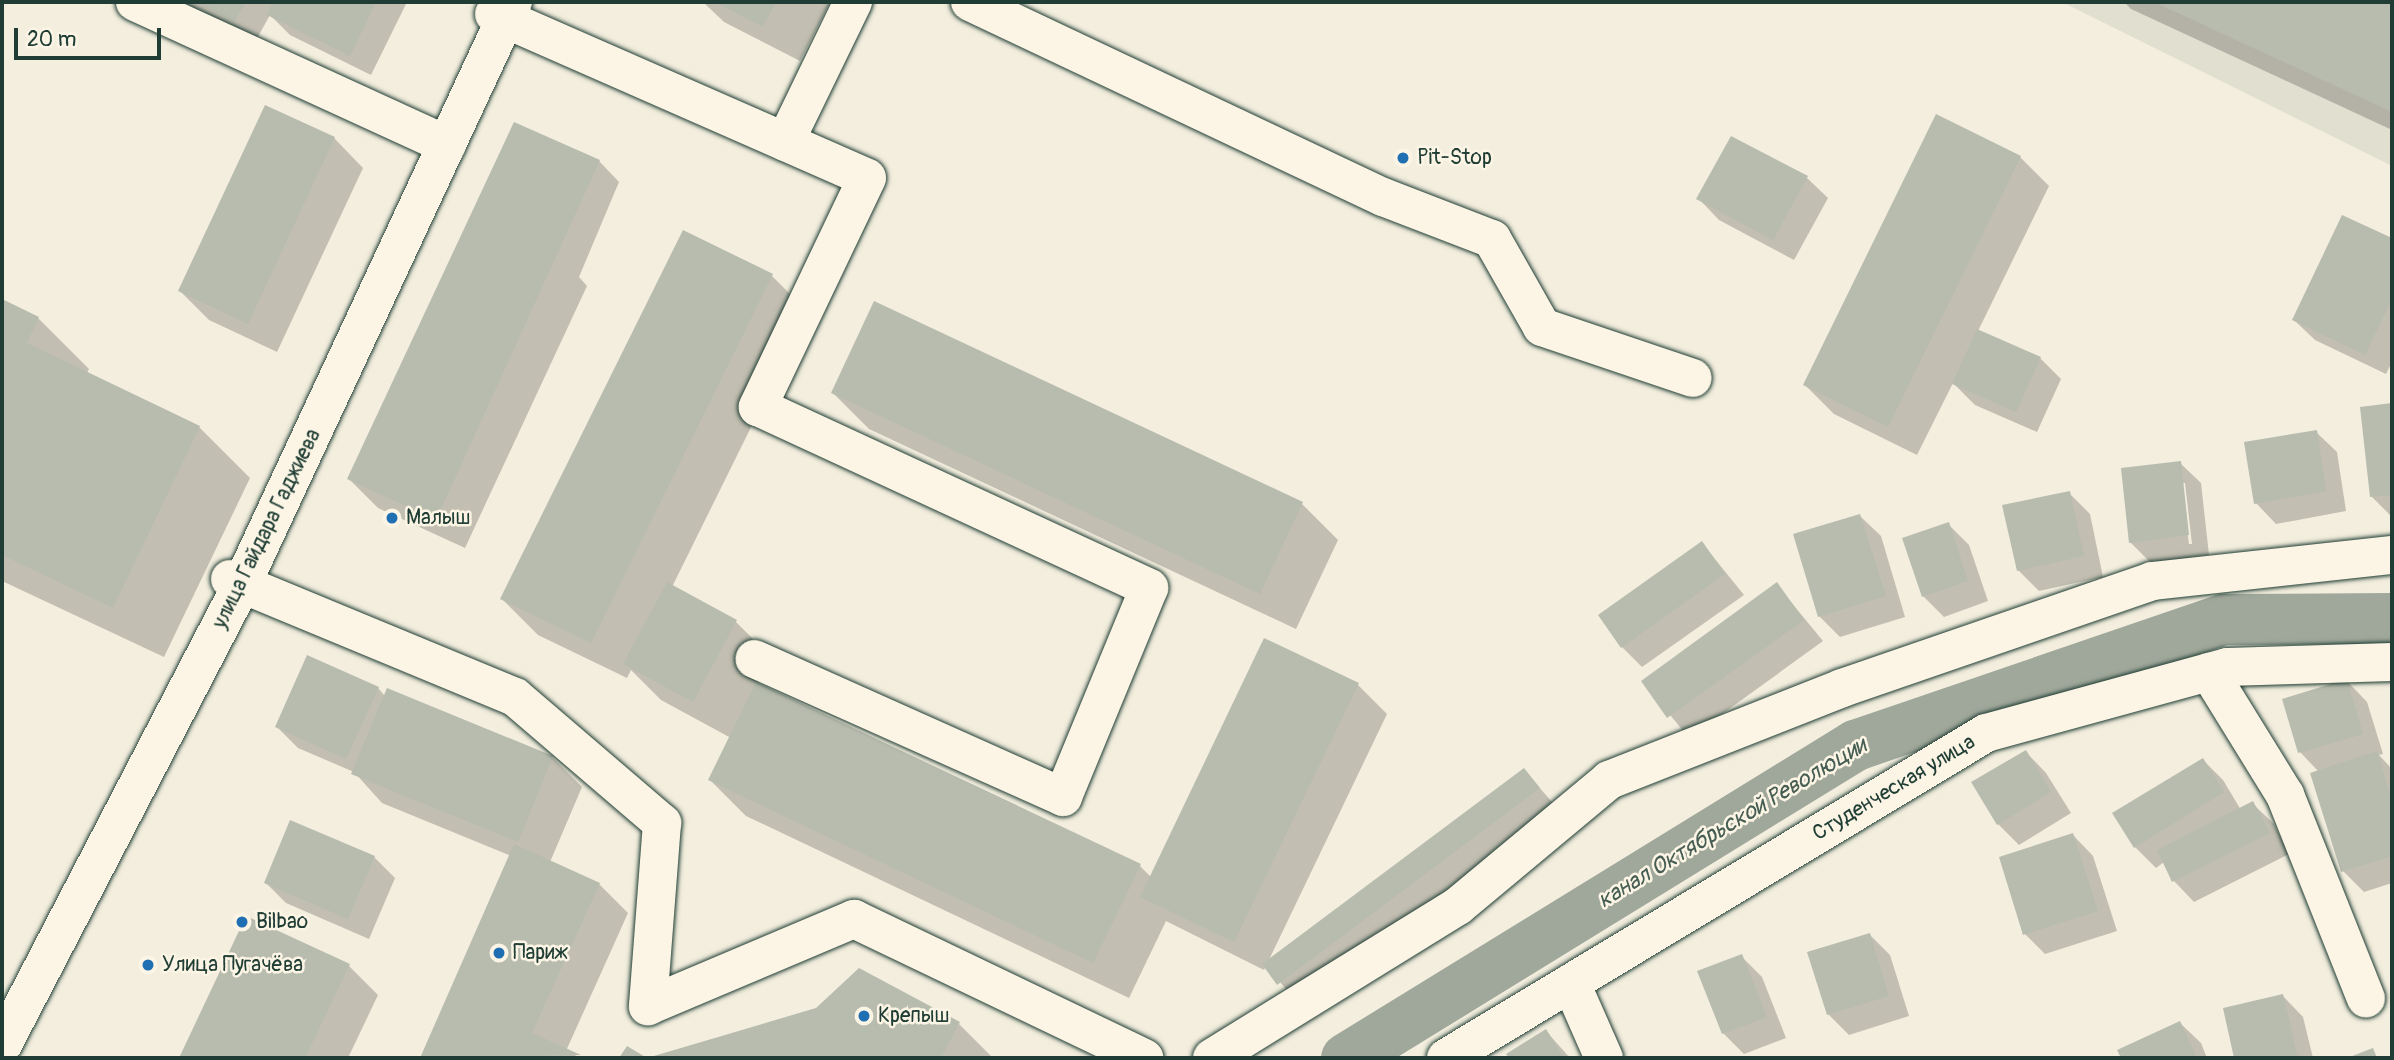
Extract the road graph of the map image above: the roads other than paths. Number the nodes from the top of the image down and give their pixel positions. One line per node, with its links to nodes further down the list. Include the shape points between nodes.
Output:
1 (135, 2): 6 (street)
2 (853, 2): 5 (street)
3 (970, 2): 7 (street, via 1382,197 1492,239 1542,327)
4 (503, 9): 5 (street); 6 (street, улица Гайдара Гаджиева)
5 (785, 142): 10 (street, via 867,178 758,407 1149,588 1063,797)
6 (442, 143): 9 (street, улица Гайдара Гаджиева)
7 (1693, 378)
8 (2392, 555): 18 (street, via 2152,581 1842,688 1609,780 1458,906)
9 (236, 581): 15 (street, улица Гайдара Гаджиева); 16 (street, улица Гайдара Гаджиева); 17 (street, via 515,697 662,823 648,1006 855,919)
10 (754, 659)
11 (2392, 662): 12 (street, Студенческая улица, via 2240,666)
12 (2209, 672): 13 (street, Студенческая улица, via 1986,733); 14 (street, via 2285,795)
13 (1571, 983): 19 (street, Студенческая улица); 20 (street)
14 (2366, 999)
15 (2, 1019)
16 (2, 1046)
17 (1144, 1058)
18 (1212, 1058)
19 (1446, 1058)
20 (1604, 1058)

